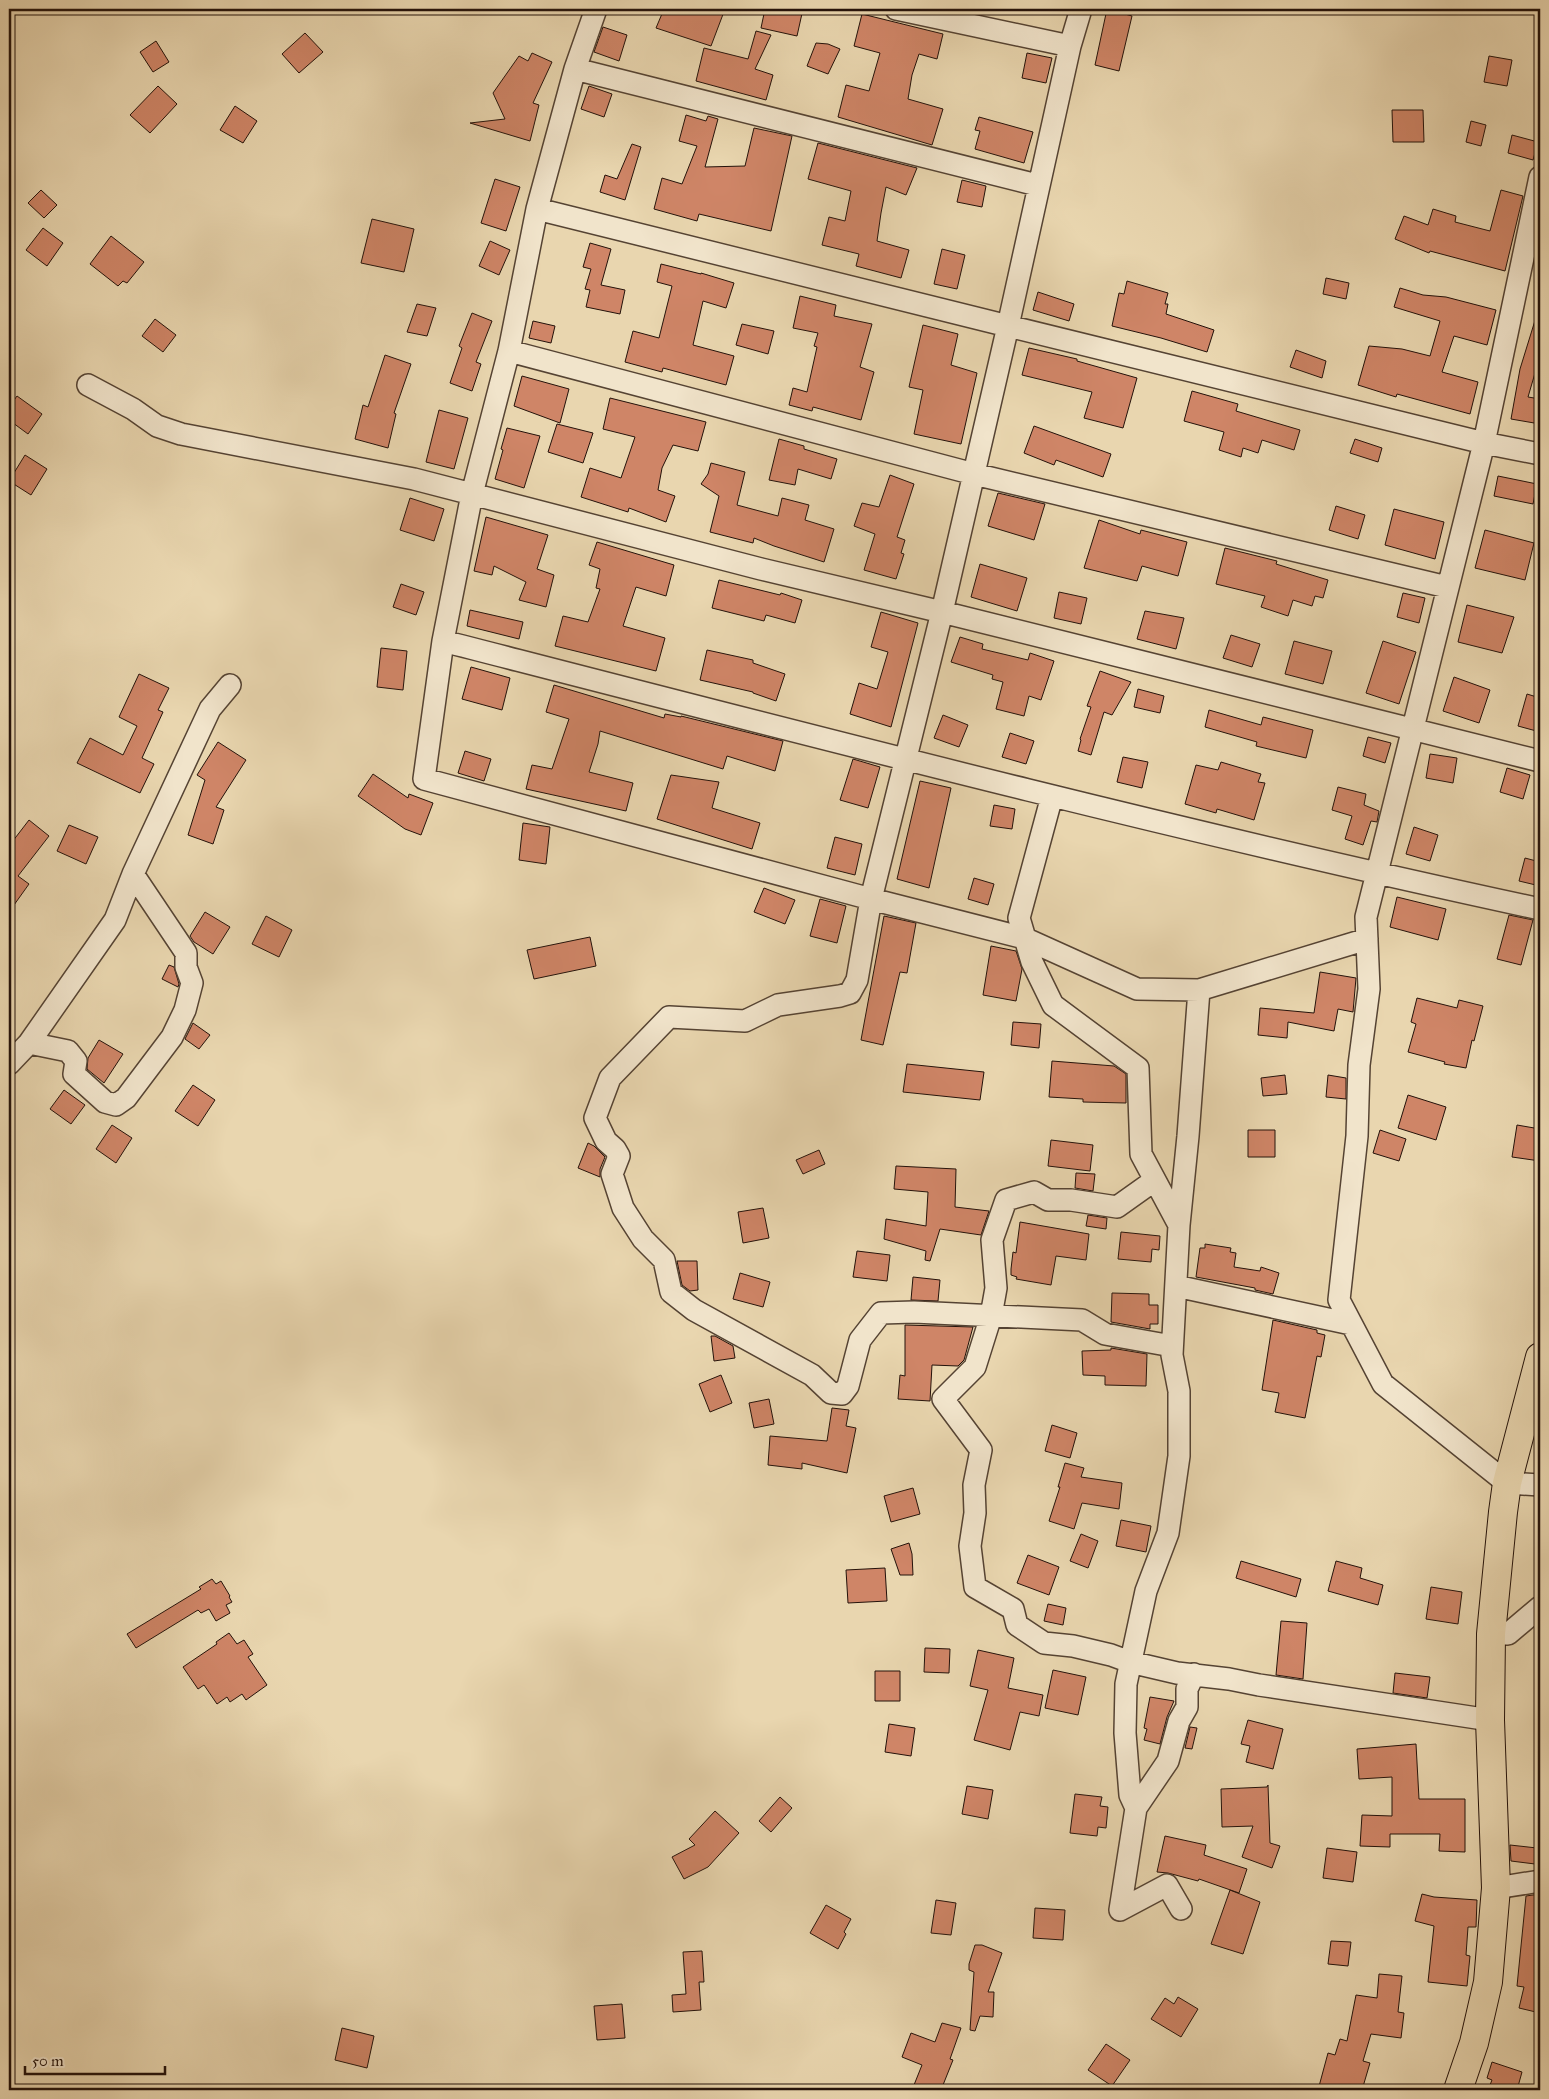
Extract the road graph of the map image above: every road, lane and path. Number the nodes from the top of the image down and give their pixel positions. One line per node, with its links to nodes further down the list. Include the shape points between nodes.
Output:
1 (596, 9): 5 (street)
2 (896, 9): 4 (street)
3 (1081, 9): 4 (street)
4 (1070, 46): 7 (street)
5 (575, 69): 7 (street); 8 (street)
6 (1540, 177): 12 (street)
7 (1038, 185): 9 (street)
8 (538, 209): 9 (street); 10 (street)
9 (1008, 326): 12 (street); 14 (street)
10 (508, 351): 14 (street); 15 (street)
11 (88, 384): 15 (street, via 157,426 181,434 414,479)
12 (1484, 443): 13 (street); 16 (street)
13 (1540, 454)
14 (974, 474): 16 (street); 17 (street)
15 (472, 494): 17 (street); 18 (street)
16 (1447, 587): 20 (street)
17 (942, 612): 20 (street); 21 (street)
18 (443, 641): 21 (street); 26 (street, via 424,779)
19 (230, 686): 25 (street, via 210,709)
20 (1411, 729): 22 (street); 24 (street)
21 (904, 760): 23 (street); 26 (street)
22 (1540, 761)
23 (1052, 796): 24 (street); 28 (street, via 1019,918)
24 (1376, 873): 27 (street); 29 (street, via 1366,916)
25 (133, 874): 31 (street, via 115,920); 31 (street, via 186,954 192,983 185,1010 172,1037 126,1098 116,1104 104,1102 74,1074 76,1062 68,1051)
26 (871, 899): 28 (street); 36 (street, via 857,980 850,992 778,1005 745,1021 669,1017 610,1078 594,1118 606,1141 619,1156 612,1174 623,1208 643,1239 664,1260 671,1292 694,1310 812,1375 832,1393 842,1394 848,1386 860,1340 881,1313)
27 (1540, 909)
28 (1024, 938): 30 (street, via 1137,989); 33 (street, via 1053,1005 1138,1068 1141,1154)
29 (1367, 939): 30 (street); 37 (street, via 1369,988 1359,1065 1357,1136 1339,1300)
30 (1199, 990): 34 (street)
31 (29, 1043): 32 (street)
32 (9, 1064)
33 (1155, 1180): 34 (street); 36 (street, via 1117,1207 1048,1200 1034,1192 1006,1200 992,1240 996,1288)
34 (1179, 1225): 35 (street)
35 (1176, 1286): 37 (street); 38 (street)
36 (991, 1316): 38 (street, via 1082,1320 1105,1334); 44 (street, via 975,1367 943,1400 981,1450 974,1485 975,1513 970,1546 975,1586 1013,1609 1017,1625 1044,1643 1073,1646)
37 (1351, 1324): 40 (street, via 1383,1384)
38 (1172, 1346): 44 (street, via 1179,1391 1179,1456 1168,1533 1146,1591)
39 (1540, 1357): 40 (main road)
40 (1508, 1483): 41 (street); 43 (main road)
41 (1540, 1485)
42 (1540, 1607): 43 (street, via 1508,1634)
43 (1491, 1634): 46 (main road)
44 (1130, 1662): 45 (street); 47 (street, via 1125,1733 1130,1795)
45 (1194, 1674): 46 (street); 47 (street, via 1187,1689 1187,1707 1179,1721 1168,1761)
46 (1490, 1720): 49 (main road)
47 (1136, 1808): 50 (street, via 1120,1910 1167,1885)
48 (1540, 1881): 49 (street)
49 (1496, 1888): 51 (main road, via 1488,1982 1474,2043)
50 (1181, 1909)
51 (1458, 2090)

